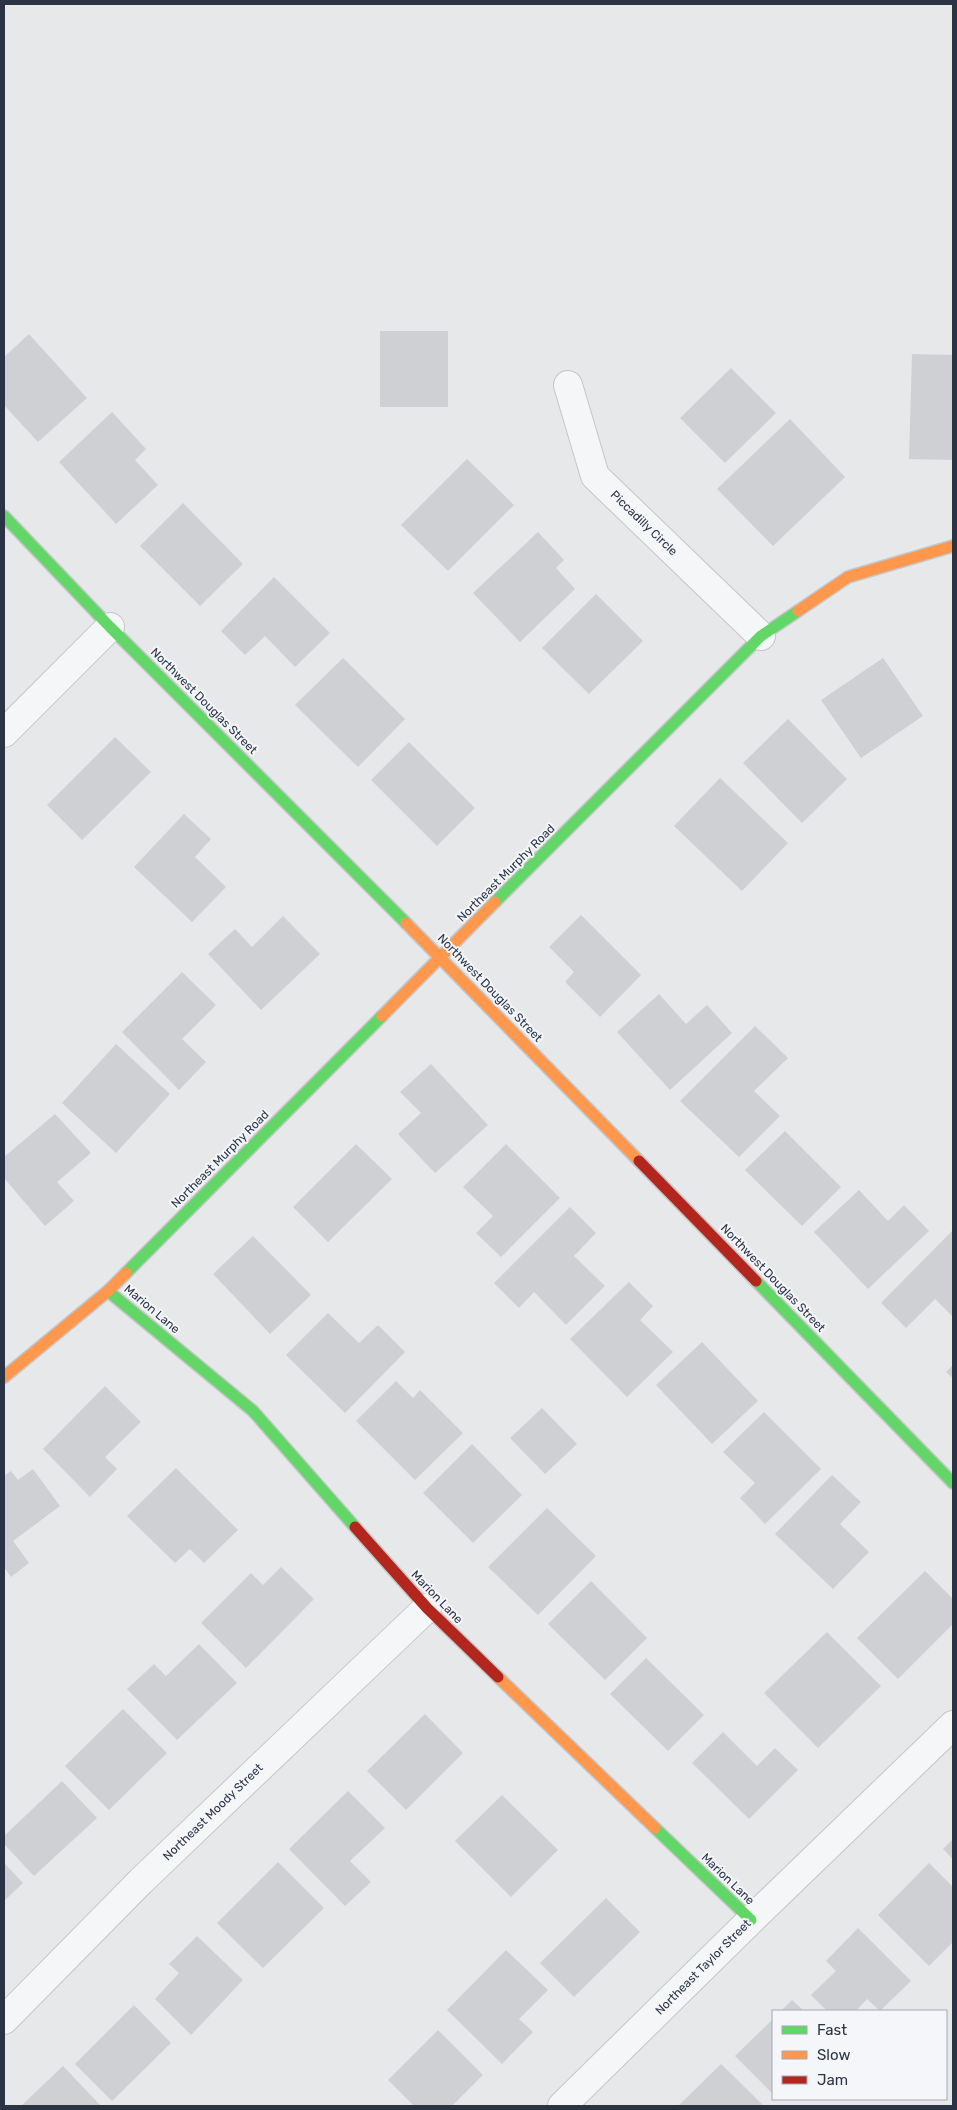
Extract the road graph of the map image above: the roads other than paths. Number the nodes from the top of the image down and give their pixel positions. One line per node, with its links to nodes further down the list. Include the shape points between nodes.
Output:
1 (568, 385): 5 (street, Piccadilly Circle, via 595,476)
2 (4, 516): 4 (street, Northwest Douglas Street)
3 (953, 546): 5 (street, Northeast Murphy Road, via 848,577)
4 (110, 627): 6 (street); 7 (street, Northwest Douglas Street)
5 (761, 636): 7 (street, Northeast Murphy Road)
6 (4, 733)
7 (441, 958): 8 (street, Northeast Murphy Road); 10 (street, Northwest Douglas Street)
8 (108, 1291): 9 (street, Northeast Murphy Road); 11 (street, Marion Lane, via 253,1411)
9 (4, 1376)
10 (953, 1482)
11 (427, 1608): 13 (street, Marion Lane); 14 (street, Northeast Moody Street, via 141,1881)
12 (953, 1726): 13 (street, Northeast Taylor Street)
13 (751, 1920): 15 (street, Northeast Taylor Street)
14 (4, 2020)
15 (562, 2106)

